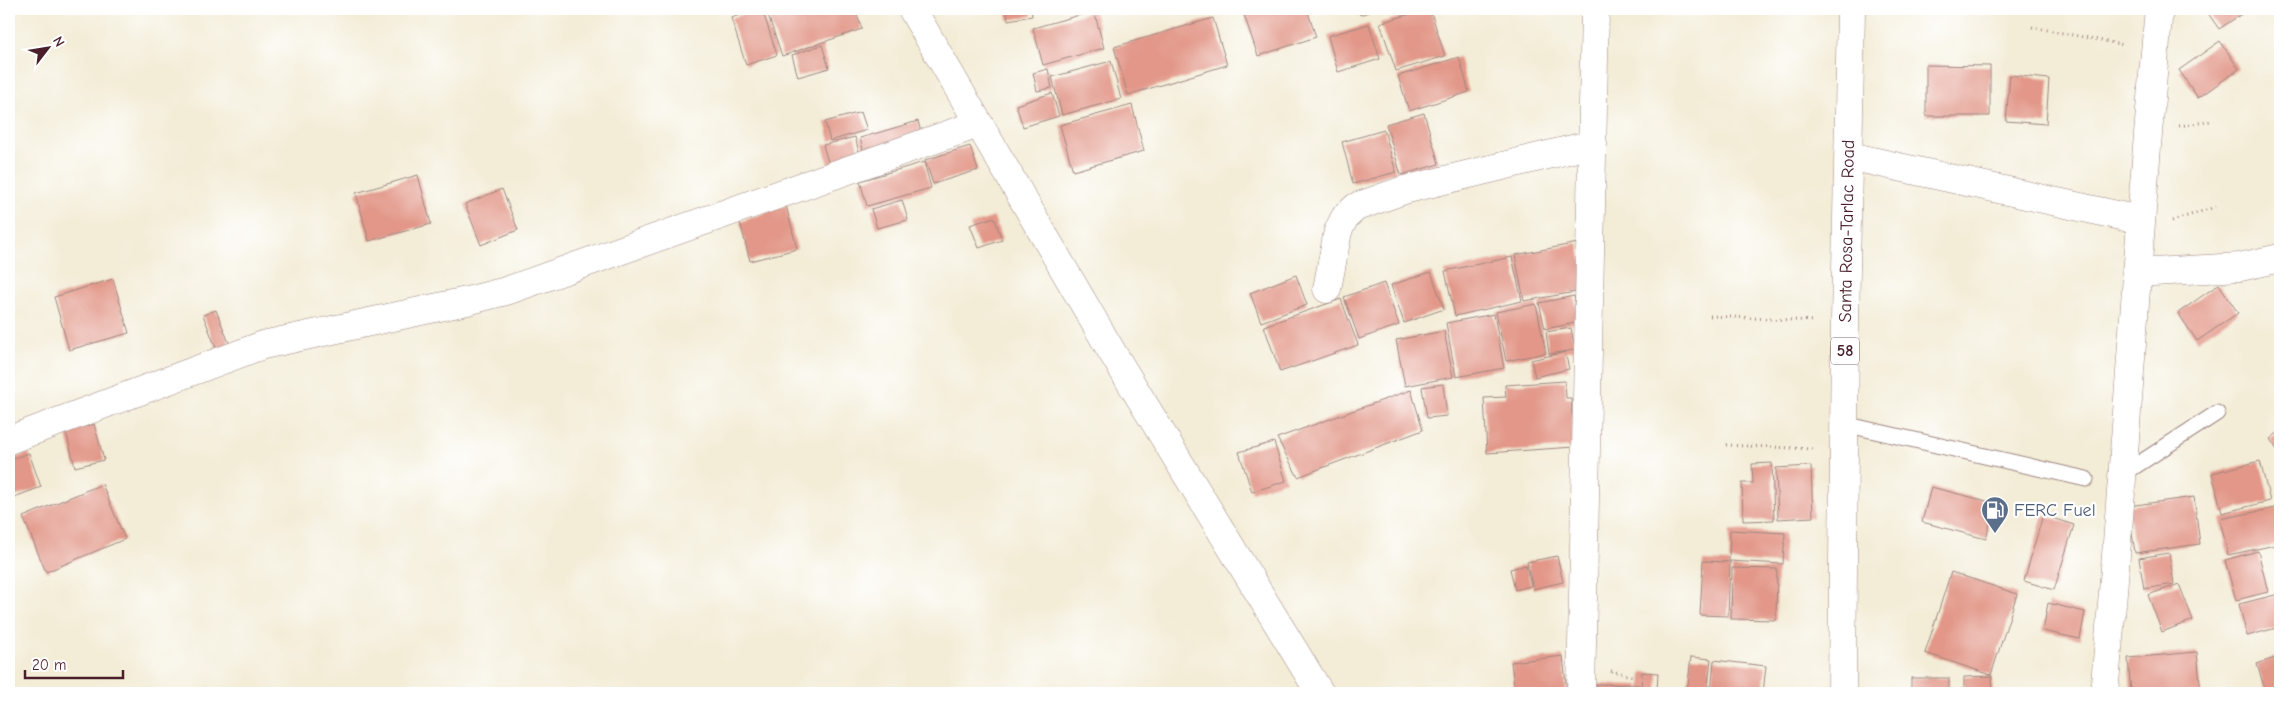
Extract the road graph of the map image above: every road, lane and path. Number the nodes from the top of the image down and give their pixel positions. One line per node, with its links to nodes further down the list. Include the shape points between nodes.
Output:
1 (912, 9): 7 (main road)
2 (1594, 9): 8 (main road)
3 (1851, 9): 9 (main road, Santa Rosa-Tarlac Road / 58)
4 (2158, 9): 6 (main road)
5 (2032, 27): 6 (path)
6 (2154, 52): 11 (main road)
7 (978, 124): 19 (main road, via 506,290 263,345); 24 (main road, via 1117,361)
8 (1592, 144): 14 (main road, via 1404,190 1356,208 1345,217 1338,231); 25 (main road)
9 (1850, 156): 11 (main road); 16 (main road, Santa Rosa-Tarlac Road / 58)
10 (2215, 207): 11 (path, via 2174,220)
11 (2140, 220): 13 (main road)
12 (2280, 258): 13 (main road, via 2240,267)
13 (2136, 273): 22 (main road)
14 (1327, 290)
15 (1710, 316): 16 (path)
16 (1845, 322): 18 (main road, Santa Rosa-Tarlac Road / 58)
17 (2217, 413): 22 (lane)
18 (1844, 424): 21 (main road, Santa Rosa-Tarlac Road / 58); 23 (lane)
19 (9, 440)
20 (1726, 446): 21 (path)
21 (1843, 450): 26 (main road, Santa Rosa-Tarlac Road / 58)
22 (2122, 474): 27 (main road)
23 (2086, 479)
24 (1320, 693)
25 (1581, 693)
26 (1842, 693)
27 (2104, 693)

